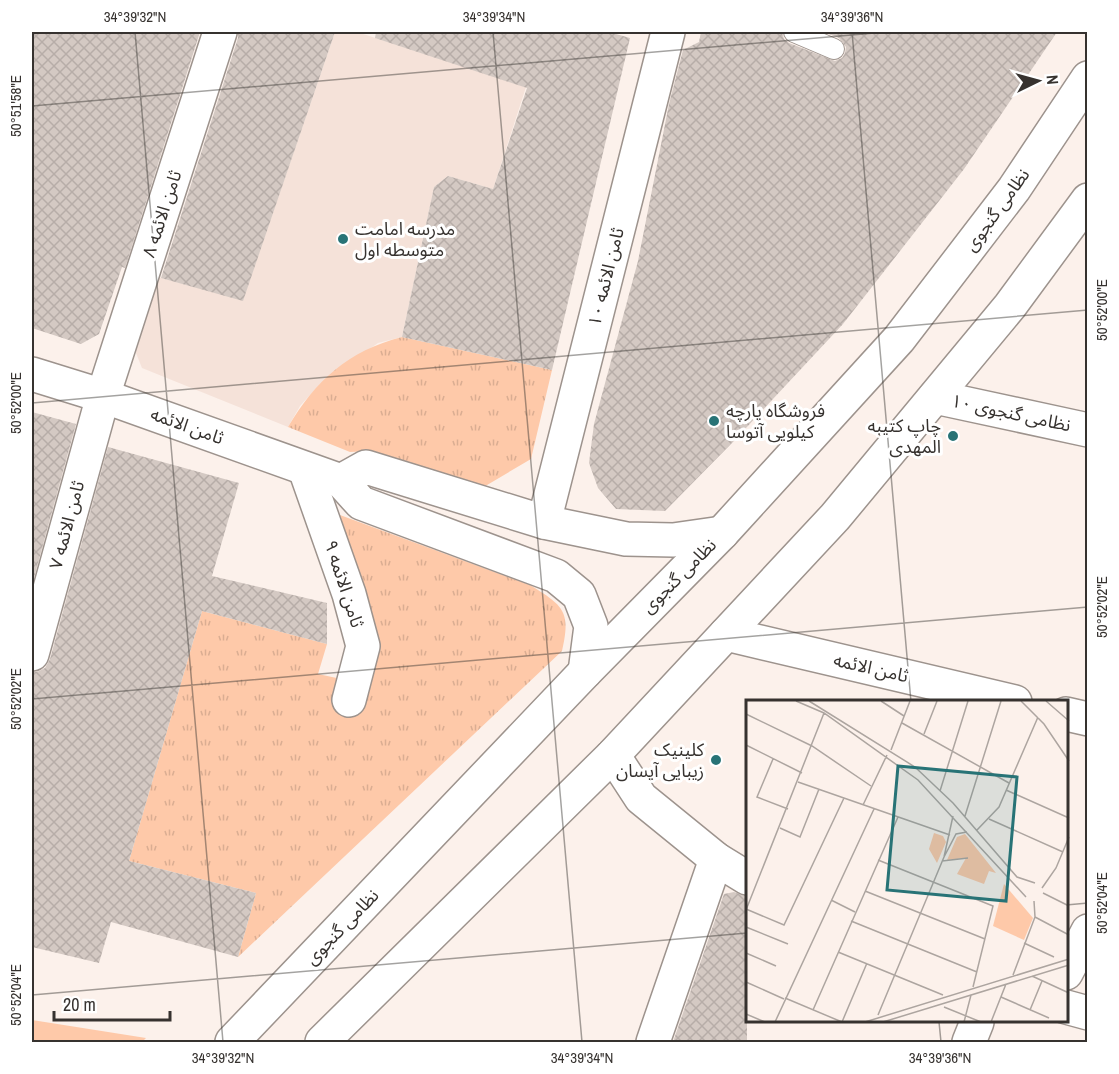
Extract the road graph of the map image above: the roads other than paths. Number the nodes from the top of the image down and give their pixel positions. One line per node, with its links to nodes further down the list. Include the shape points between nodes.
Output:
1 (220, 32): 8 (street, ثامن الائمه ۸)
2 (794, 32): 4 (lane)
3 (663, 33): 13 (street, ثامن الائمه ۱۰)
4 (834, 49)
5 (1088, 78): 14 (street, نظامی گنجوی, via 1014,189 899,339)
6 (1088, 200): 9 (street, via 1010,306)
7 (32, 374): 8 (street, ثامن الائمه)
8 (103, 396): 11 (street, ثامن الائمه); 16 (street, ثامن الائمه ۷)
9 (935, 397): 10 (street, نظامی گنجوی ۱۰); 15 (street, via 835,517)
10 (1088, 430)
11 (305, 469): 12 (street, ثامن الائمه); 18 (street, ثامن الائمه ۹, via 363,646)
12 (341, 481): 13 (street, via 366,467); 17 (street, via 361,502 556,576 579,594 591,627)
13 (544, 522): 14 (street, via 626,539 673,540)
14 (722, 533): 17 (street, نظامی گنجوی)
15 (726, 634): 19 (street, ثامن الائمه); 22 (street)
16 (32, 654)
17 (585, 672): 30 (street, نظامی گنجوی)
18 (349, 700)
19 (1006, 700)
20 (1068, 714): 21 (street)
21 (1088, 719)
22 (613, 755): 23 (street, via 641,798); 31 (street)
23 (716, 859): 24 (street); 32 (street)
24 (746, 877)
25 (1088, 931): 26 (street)
26 (1068, 969)
27 (1068, 1008): 28 (street)
28 (1088, 1013)
29 (977, 1023): 33 (street)
30 (232, 1042)
31 (322, 1042)
32 (653, 1042)
33 (969, 1042)

